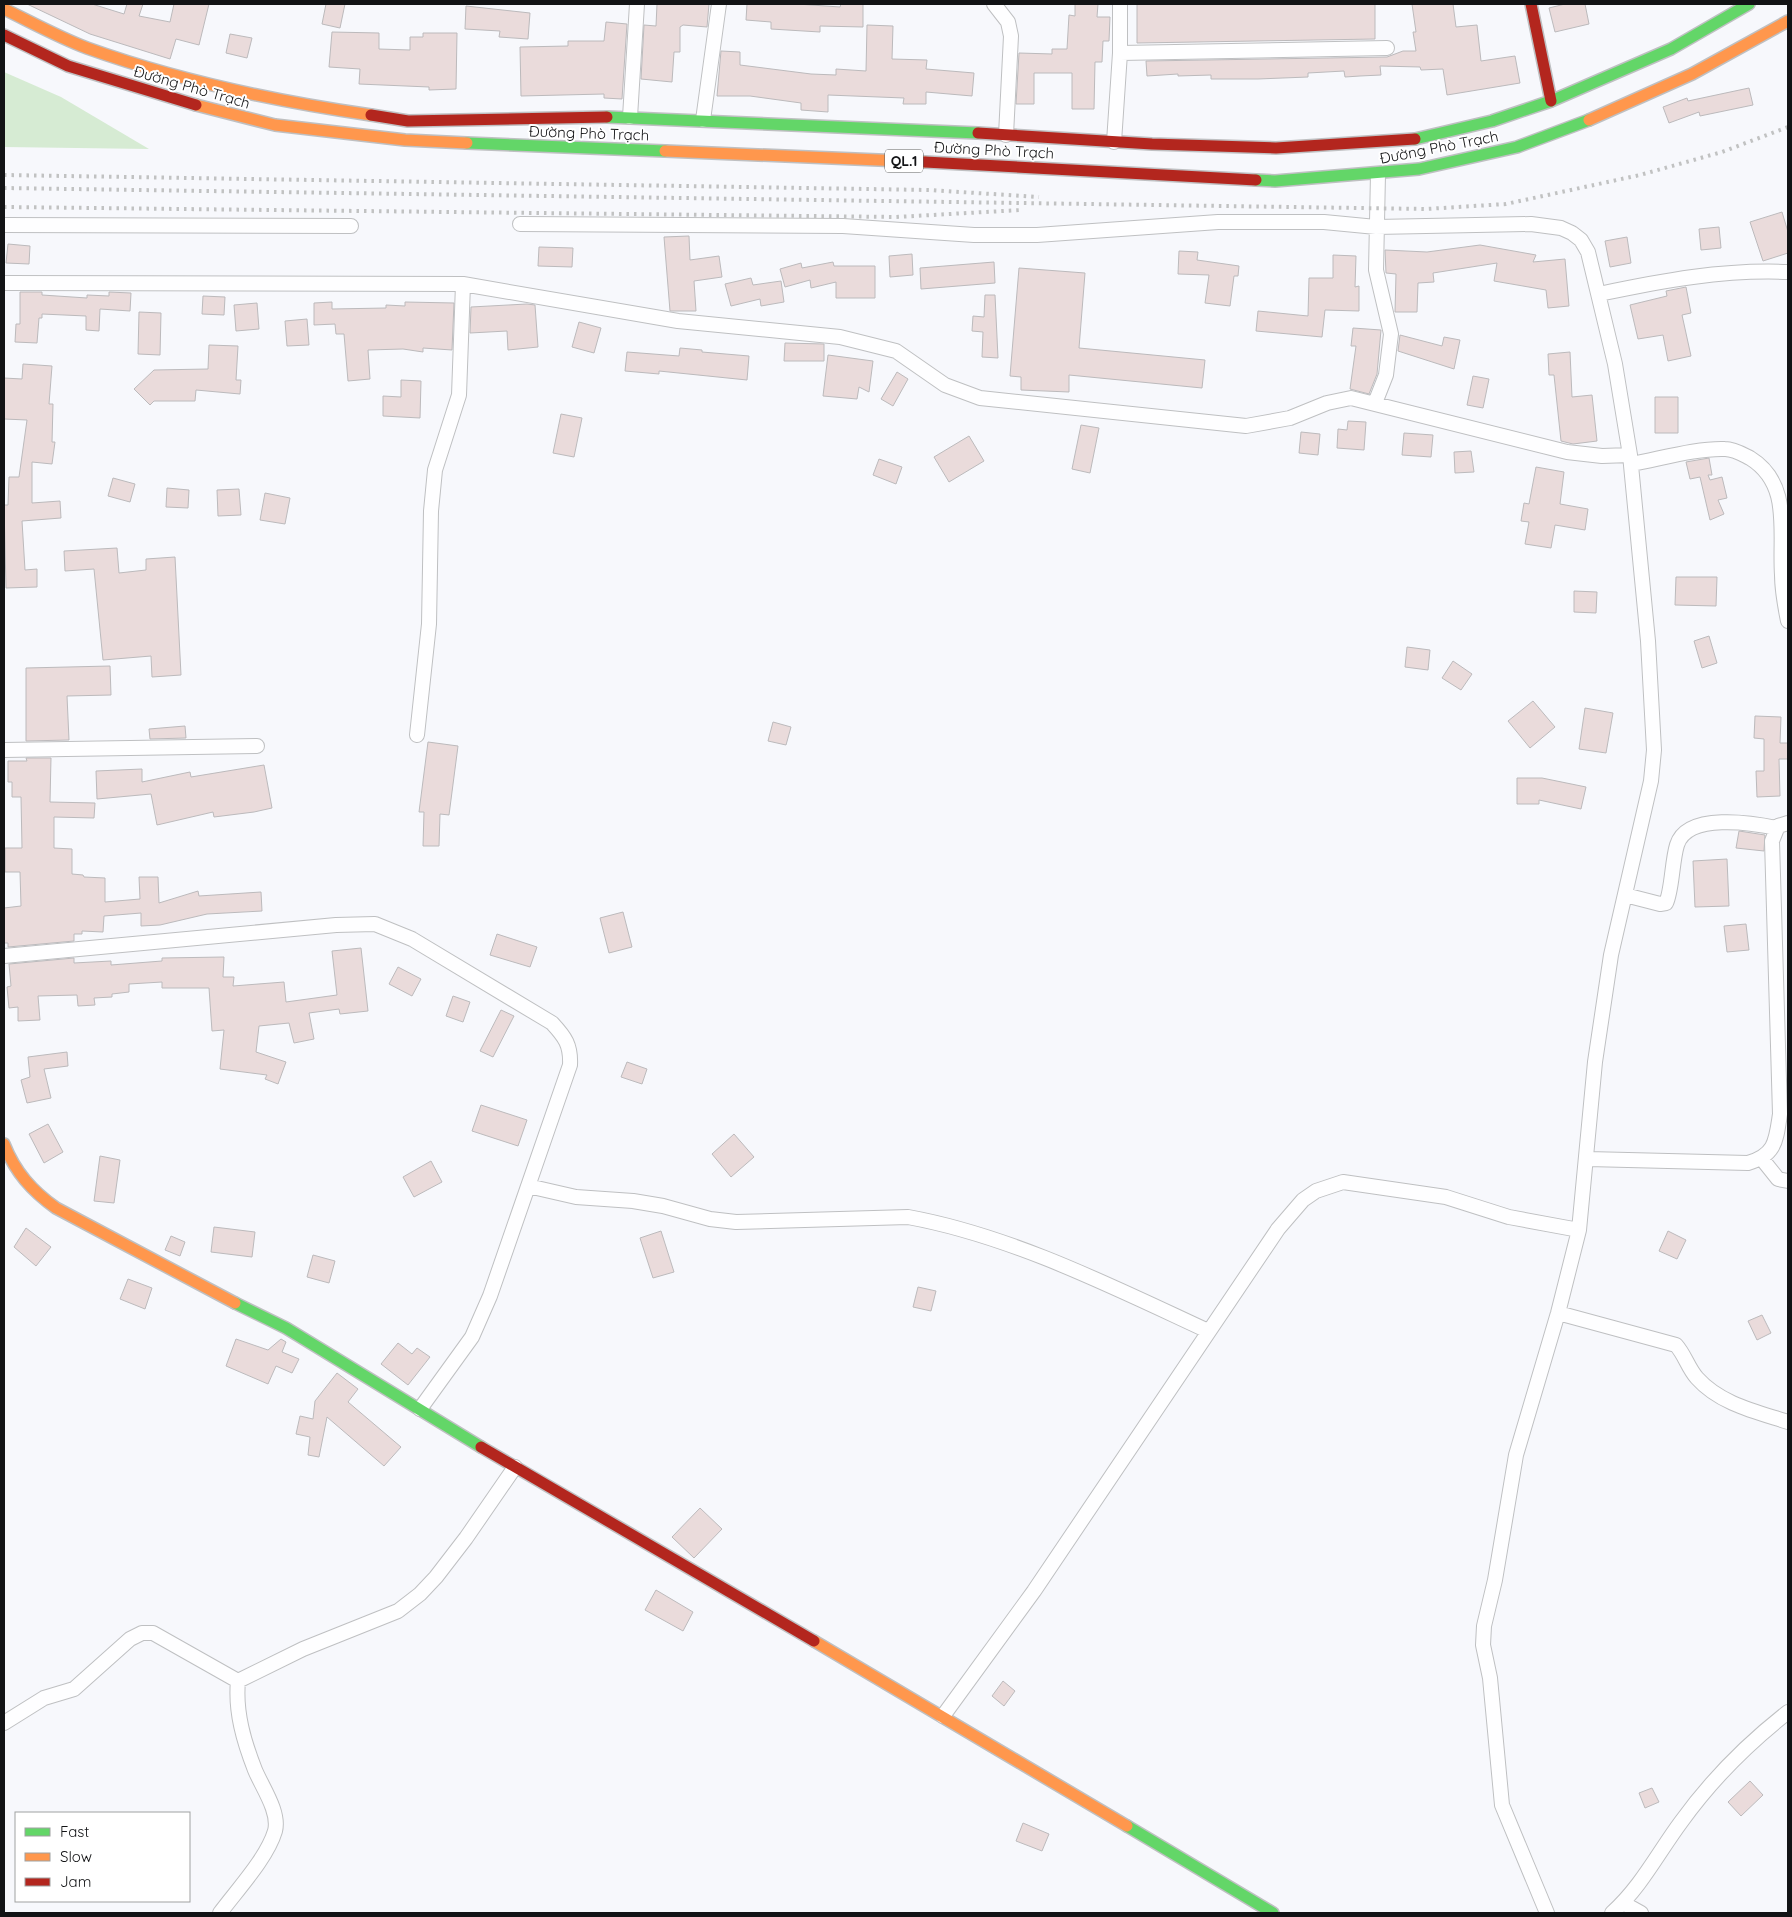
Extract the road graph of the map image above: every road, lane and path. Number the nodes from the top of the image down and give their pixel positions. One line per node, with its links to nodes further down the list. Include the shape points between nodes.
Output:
1 (637, 4): 13 (street)
2 (719, 4): 14 (street)
3 (994, 4): 17 (street, via 1008,22 1011,36)
4 (1120, 4): 11 (street)
5 (1531, 4): 12 (main road)
6 (1749, 4): 12 (main road, Đường Phò Trạch / QL.1, via 1671,49)
7 (4, 9): 15 (main road, Đường Phò Trạch / QL.1, via 85,47 163,72 282,102)
8 (1788, 21): 21 (main road, Đường Phò Trạch / QL.1, via 1692,74 1606,114 1517,147 1419,169)
9 (4, 35): 18 (main road, Đường Phò Trạch / QL.1, via 68,66 265,123)
10 (1387, 48): 11 (street)
11 (1120, 53): 19 (street)
12 (1551, 102): 19 (main road, Đường Phò Trạch / QL.1, via 1492,122 1420,139 1276,152)
13 (630, 116): 14 (main road, Đường Phò Trạch / QL.1); 15 (main road, Đường Phò Trạch / QL.1)
14 (703, 120): 16 (main road, Đường Phò Trạch / QL.1)
15 (408, 121): 18 (main road)
16 (963, 132): 17 (main road, Đường Phò Trạch / QL.1); 20 (main road)
17 (1006, 135): 19 (main road, Đường Phò Trạch / QL.1)
18 (405, 140): 20 (main road, Đường Phò Trạch / QL.1)
19 (1114, 142)
20 (960, 155): 21 (main road, Đường Phò Trạch / QL.1, via 1275,177)
21 (1378, 174): 25 (street)
22 (520, 224): 25 (street, via 843,226 1037,236 1218,222 1324,222)
23 (4, 225): 24 (street)
24 (351, 226)
25 (1376, 227): 29 (street, via 1531,224 1562,228 1581,240 1588,252); 30 (street, via 1376,270 1391,334 1386,375)
26 (1788, 272): 29 (street, via 1700,276)
27 (4, 283): 28 (street)
28 (464, 284): 30 (street, via 678,321 840,337 896,351 945,385 980,398 1246,426 1290,418 1327,403 1350,398); 33 (street, via 459,395 435,470 431,510 430,624)
29 (1599, 294): 31 (street)
30 (1375, 403): 31 (street, via 1567,452)
31 (1631, 460): 32 (street, via 1728,448 1764,468 1777,483 1782,498 1782,575); 37 (street, via 1649,650 1654,750 1651,781)
32 (1788, 621)
33 (418, 735)
34 (257, 746): 35 (street)
35 (4, 750)
36 (1783, 826): 37 (street, via 1737,821 1695,828 1685,833 1678,843 1666,903); 41 (street, via 1772,841 1780,1114 1772,1150)
37 (1625, 895): 40 (street, via 1611,955 1595,1062)
38 (4, 956): 43 (street, via 336,925 375,924 412,940 552,1022 566,1037 571,1050 570,1065)
39 (4, 1144): 47 (main road, via 15,1170 46,1202 95,1231 286,1328)
40 (1588, 1159): 41 (street, via 1748,1163); 44 (street)
41 (1762, 1159): 42 (street, via 1778,1179)
42 (1788, 1181)
43 (528, 1186): 46 (street, via 576,1197 663,1206 710,1219 736,1222 908,1217 935,1222 1100,1281); 47 (street, via 490,1296 472,1337)
44 (1579, 1230): 45 (street); 46 (street, via 1509,1217 1446,1197 1343,1182 1331,1184 1303,1200 1278,1229)
45 (1558, 1313): 48 (street, via 1676,1345 1708,1389 1744,1407); 57 (street, via 1516,1455 1483,1645 1490,1678 1502,1805)
46 (1208, 1331): 52 (street, via 1040,1583)
47 (420, 1409): 49 (main road)
48 (1788, 1422)
49 (515, 1467): 50 (street, via 436,1577 398,1611 303,1649); 52 (main road)
50 (238, 1681): 53 (street, via 153,1633 142,1633 130,1639 74,1689 44,1698); 55 (street, via 238,1716 255,1769 274,1813 275,1830 256,1866)
51 (1788, 1712): 54 (street, via 1732,1760 1705,1789)
52 (942, 1716): 56 (main road)
53 (4, 1723)
54 (1623, 1903): 58 (street); 59 (street)
55 (220, 1913)
56 (1273, 1913)
57 (1547, 1913)
58 (1612, 1913)
59 (1641, 1913)

